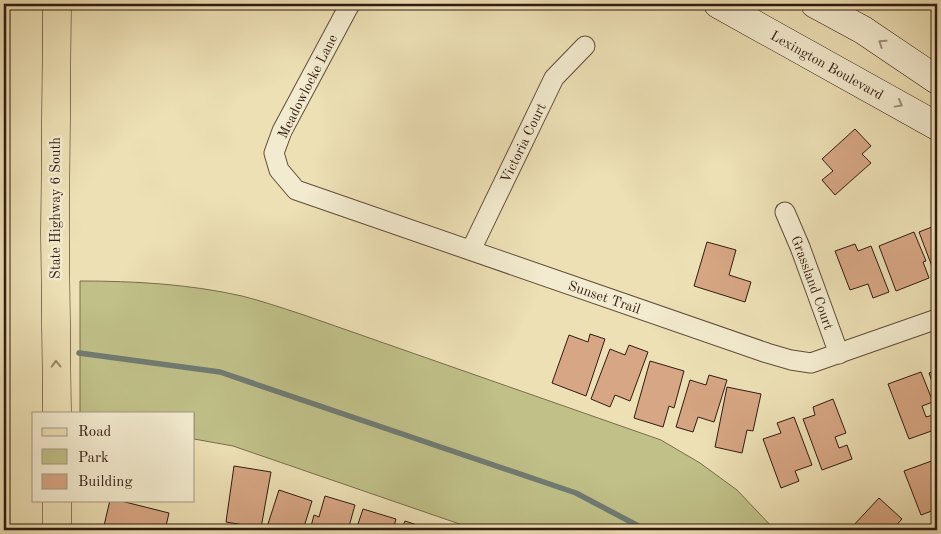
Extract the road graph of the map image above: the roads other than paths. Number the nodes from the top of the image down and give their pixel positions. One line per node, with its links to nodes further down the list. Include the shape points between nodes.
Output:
1 (57, 4): 13 (main road, State Highway 6 South, one-way to 1)
2 (350, 4): 8 (street, Meadowlocke Lane, via 282,131 274,153)
3 (718, 4): 7 (main road, Lexington Boulevard, one-way to 7)
4 (815, 4): 6 (main road, one-way to 4, via 864,30)
5 (585, 46): 10 (street, Victoria Court, via 554,78)
6 (937, 80)
7 (937, 126)
8 (279, 170): 10 (street, Sunset Trail, via 296,190)
9 (785, 212): 12 (street, Grassland Court)
10 (471, 250): 12 (street, Sunset Trail, via 767,354 811,363)
11 (937, 319): 12 (street, Sunset Trail)
12 (839, 354)
13 (57, 412)
14 (57, 502): 15 (main road)
15 (57, 530)

